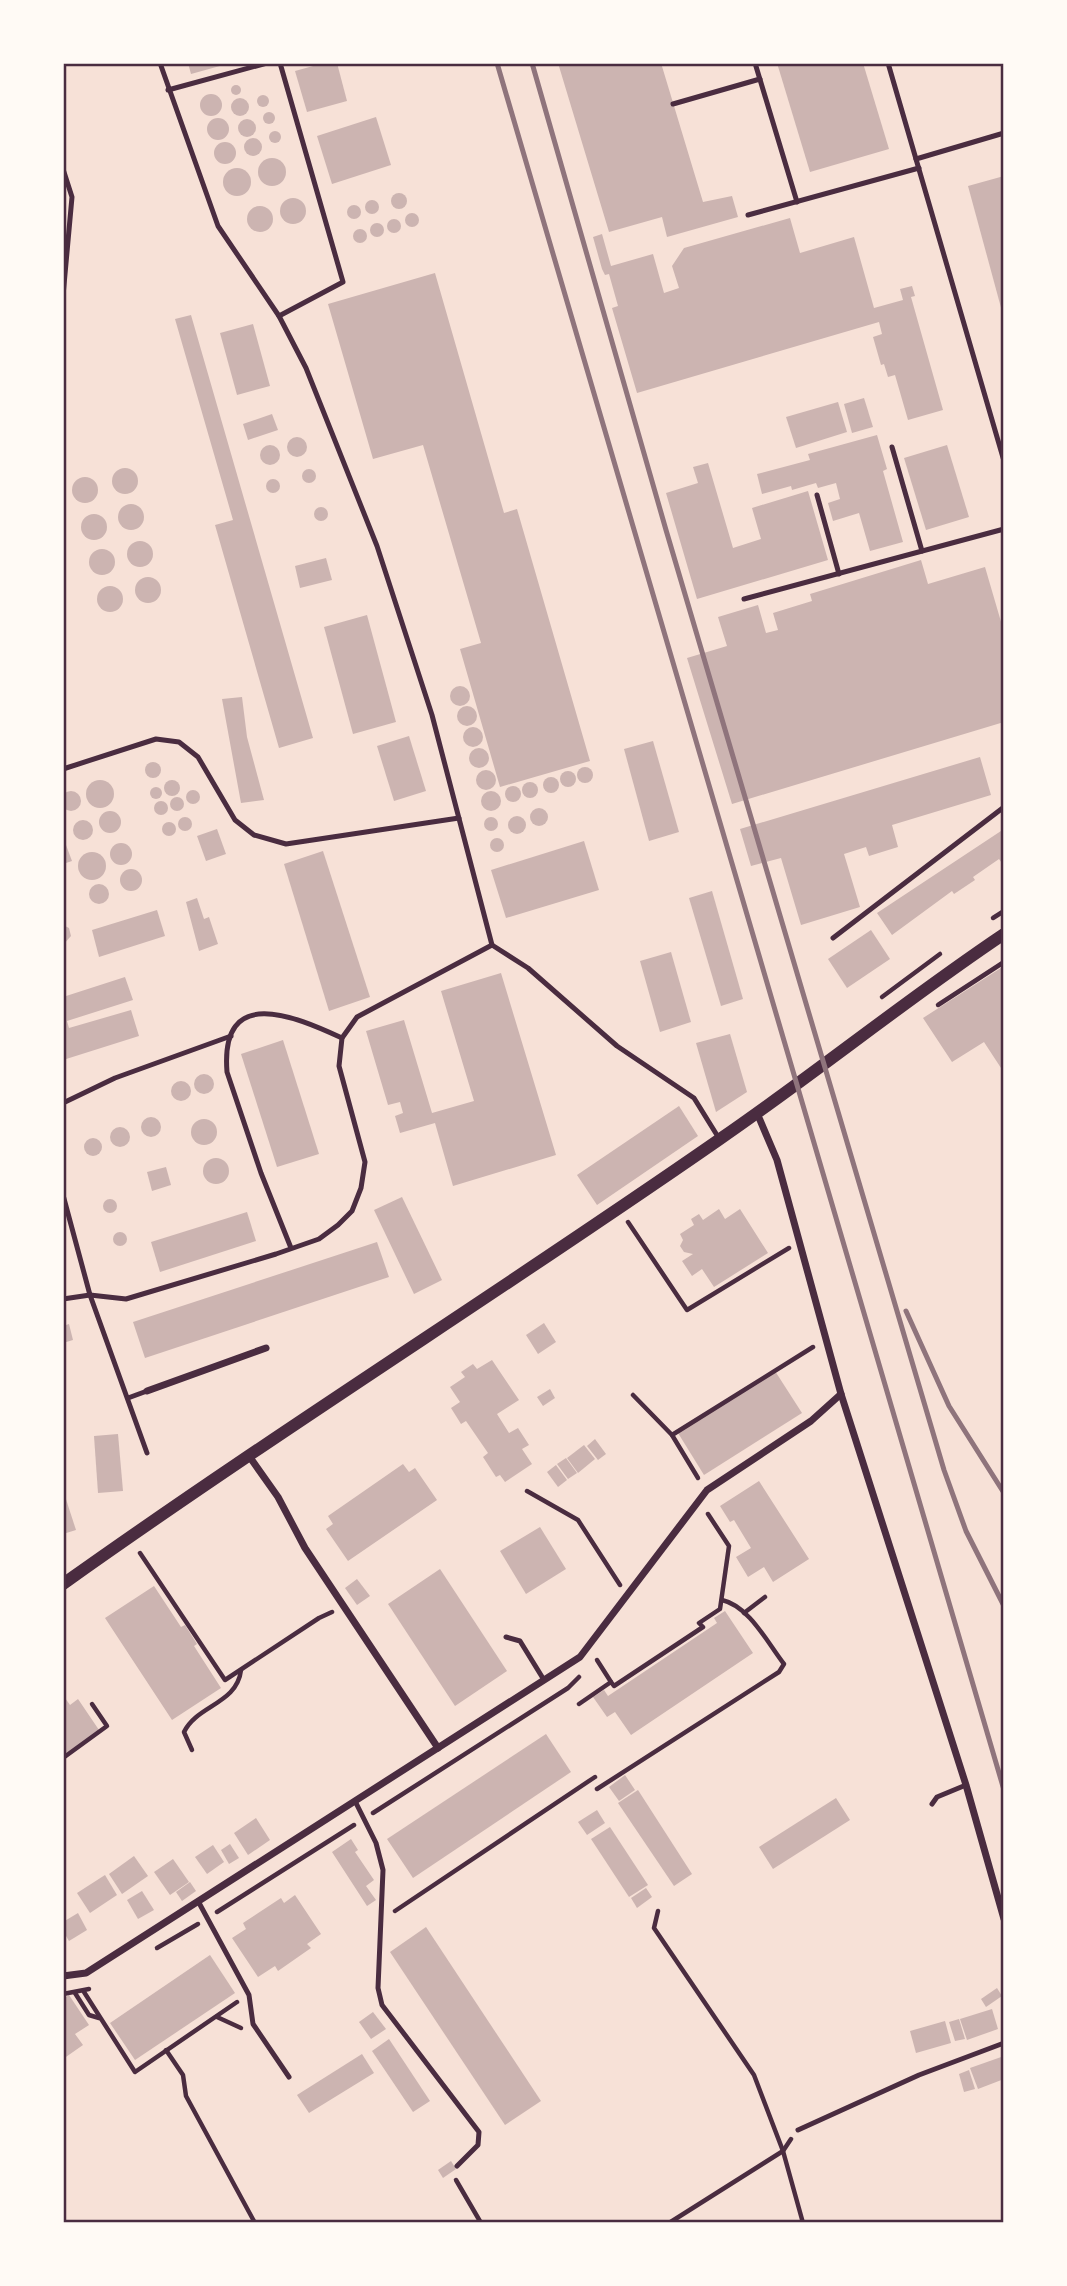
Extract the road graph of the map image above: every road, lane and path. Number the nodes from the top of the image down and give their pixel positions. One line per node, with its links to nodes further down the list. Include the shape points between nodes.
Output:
1 (160, 63): 7 (lane)
2 (267, 63): 7 (lane)
3 (280, 63): 16 (lane, via 343,282)
4 (755, 63): 6 (lane)
5 (888, 63): 10 (lane)
6 (760, 79): 8 (lane); 13 (lane)
7 (168, 90): 16 (lane, via 218,226)
8 (673, 104)
9 (1004, 133): 10 (lane)
10 (916, 159): 11 (lane)
11 (919, 167): 13 (lane); 18 (lane)
12 (63, 169): 15 (lane, via 72,197)
13 (797, 202): 14 (lane)
14 (748, 215)
15 (63, 296)
16 (279, 316): 26 (lane, via 306,368 377,545 432,715)
17 (892, 447): 21 (lane)
18 (1004, 461)
19 (817, 495): 22 (lane)
20 (1004, 528): 21 (lane)
21 (922, 551): 22 (lane)
22 (839, 574): 23 (lane)
23 (744, 599)
24 (63, 769): 26 (lane, via 156,739 179,742 198,757 234,820 254,835 286,844)
25 (1004, 807): 28 (lane)
26 (459, 818): 29 (lane)
27 (1004, 934): 33 (street)
28 (832, 938)
29 (492, 945): 31 (lane, via 357,1017); 34 (lane, via 528,968 617,1046 694,1098)
30 (231, 1036): 31 (lane, via 248,1014 273,1013 299,1018); 32 (lane, via 115,1078); 38 (lane, via 228,1072)
31 (342, 1038): 38 (lane, via 339,1066 365,1163 361,1188 352,1211 338,1225 319,1239)
32 (63, 1103)
33 (757, 1113): 34 (street); 44 (street, via 776,1160)
34 (719, 1140): 49 (street)
35 (63, 1195): 39 (lane)
36 (627, 1221): 37 (path, via 687,1310)
37 (791, 1247)
38 (291, 1248): 39 (lane, via 126,1299)
39 (90, 1295): 40 (lane); 46 (lane)
40 (63, 1299)
41 (266, 1348): 43 (street)
42 (819, 1353): 47 (path, via 808,1347)
43 (146, 1391): 46 (lane)
44 (841, 1394): 54 (street, via 811,1421 707,1490); 69 (street)
45 (633, 1395): 47 (path)
46 (128, 1398): 48 (lane)
47 (672, 1435): 50 (path, via 699,1480)
48 (147, 1453)
49 (249, 1456): 53 (street); 57 (street)
50 (711, 1473)
51 (527, 1491): 54 (path, via 578,1521)
52 (140, 1553): 61 (path, via 225,1679)
53 (63, 1584)
54 (626, 1595): 62 (street, via 580,1657)
55 (765, 1597): 58 (path)
56 (722, 1600): 58 (path, via 736,1603)
57 (345, 1608): 61 (path, via 319,1618); 65 (street)
58 (744, 1613): 70 (path, via 784,1664 779,1672)
59 (506, 1637): 62 (lane, via 520,1641)
60 (597, 1660): 63 (path)
61 (241, 1669): 66 (path, via 227,1698 189,1723 184,1732)
62 (544, 1680): 65 (street)
63 (611, 1682)
64 (92, 1704): 67 (path, via 107,1726)
65 (438, 1748): 71 (street)
66 (192, 1750)
67 (63, 1758)
68 (595, 1777): 75 (path)
69 (966, 1785): 72 (lane, via 937,1797); 76 (street)
70 (597, 1789)
71 (355, 1801): 73 (street); 75 (lane, via 376,1843 383,1870)
72 (932, 1804)
73 (198, 1901): 79 (street, via 86,1973); 85 (lane, via 249,1995 253,2024)
74 (658, 1911): 87 (path, via 654,1928 754,2075)
75 (382, 1919): 88 (lane, via 377,1988 382,2005 479,2132 478,2145)
76 (1004, 1919)
77 (200, 1923): 78 (path)
78 (206, 1934)
79 (64, 1976): 82 (path, via 89,2015)
80 (84, 1992): 82 (path)
81 (244, 1997): 84 (path)
82 (100, 2018): 84 (path, via 135,2072)
83 (1004, 2043): 86 (lane, via 919,2075)
84 (166, 2050): 90 (path, via 183,2075 186,2096)
85 (289, 2077)
86 (798, 2130): 87 (path)
87 (783, 2151): 92 (path); 93 (path)
88 (463, 2161): 89 (lane); 91 (path, via 469,2171 455,2180)
89 (457, 2166)
90 (255, 2223)
91 (481, 2223)
92 (669, 2223)
93 (803, 2223)

